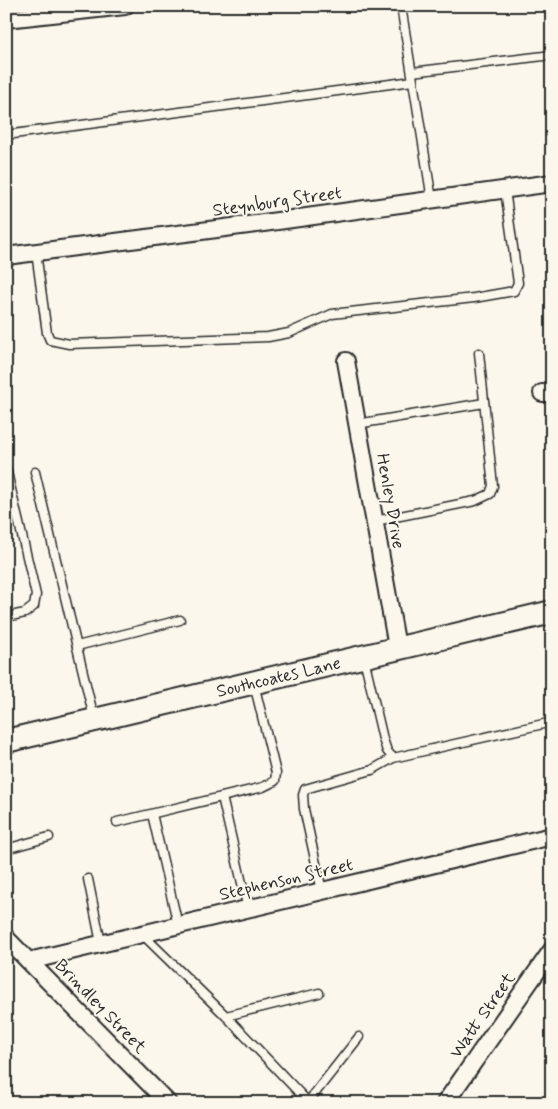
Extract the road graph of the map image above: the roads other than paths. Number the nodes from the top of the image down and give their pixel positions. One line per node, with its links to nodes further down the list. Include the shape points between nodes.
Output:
1 (125, 6): 3 (street)
2 (401, 6): 5 (lane)
3 (6, 19)
4 (552, 55): 5 (lane)
5 (412, 72): 6 (lane)
6 (413, 81): 7 (lane); 10 (lane)
7 (6, 135)
8 (552, 183): 9 (street, Steynburg Street)
9 (505, 190): 10 (street, Steynburg Street); 11 (lane, via 518,283 514,291 332,314 289,333 268,337 69,344 50,340)
10 (432, 200): 11 (street, Steynburg Street)
11 (36, 252): 12 (street, Steynburg Street)
12 (6, 256)
13 (479, 353): 15 (lane)
14 (346, 361): 16 (street, Henley Drive)
15 (484, 404): 16 (lane); 19 (lane, via 492,486 490,494 475,501)
16 (358, 424): 19 (street, Henley Drive)
17 (6, 468): 21 (lane, via 36,595 34,606 25,613)
18 (36, 472): 23 (lane)
19 (375, 521): 24 (street, Henley Drive)
20 (552, 612): 24 (street, Southcoates Lane)
21 (6, 617)
22 (180, 620): 23 (lane)
23 (77, 646): 27 (lane)
24 (398, 647): 25 (street, Southcoates Lane)
25 (363, 656): 26 (street, Southcoates Lane); 30 (lane, via 383,739 387,752)
26 (254, 682): 27 (street, Southcoates Lane); 31 (lane, via 276,773 275,781)
27 (94, 720): 29 (street, Southcoates Lane)
28 (552, 722): 30 (lane)
29 (6, 741)
30 (393, 758): 38 (lane, via 372,770 304,788 304,809)
31 (222, 797): 32 (lane); 39 (lane)
32 (152, 814): 33 (lane); 40 (lane)
33 (117, 822)
34 (552, 836): 38 (street, Stephenson Street)
35 (49, 837): 36 (lane)
36 (6, 849)
37 (88, 878): 43 (lane)
38 (322, 891): 39 (street, Stephenson Street)
39 (248, 909): 40 (street, Stephenson Street)
40 (178, 925): 41 (street, Stephenson Street)
41 (142, 934): 43 (street, Stephenson Street); 47 (lane)
42 (6, 938): 45 (street, Brindley Street)
43 (101, 943): 45 (street, Stephenson Street)
44 (552, 950): 53 (street, Watt Street)
45 (29, 960): 52 (street, Brindley Street)
46 (319, 993): 47 (lane)
47 (226, 1016): 50 (lane)
48 (359, 1037): 50 (lane)
49 (6, 1097): 51 (lane)
50 (309, 1102)
51 (12, 1103)
52 (168, 1103)
53 (445, 1103)

